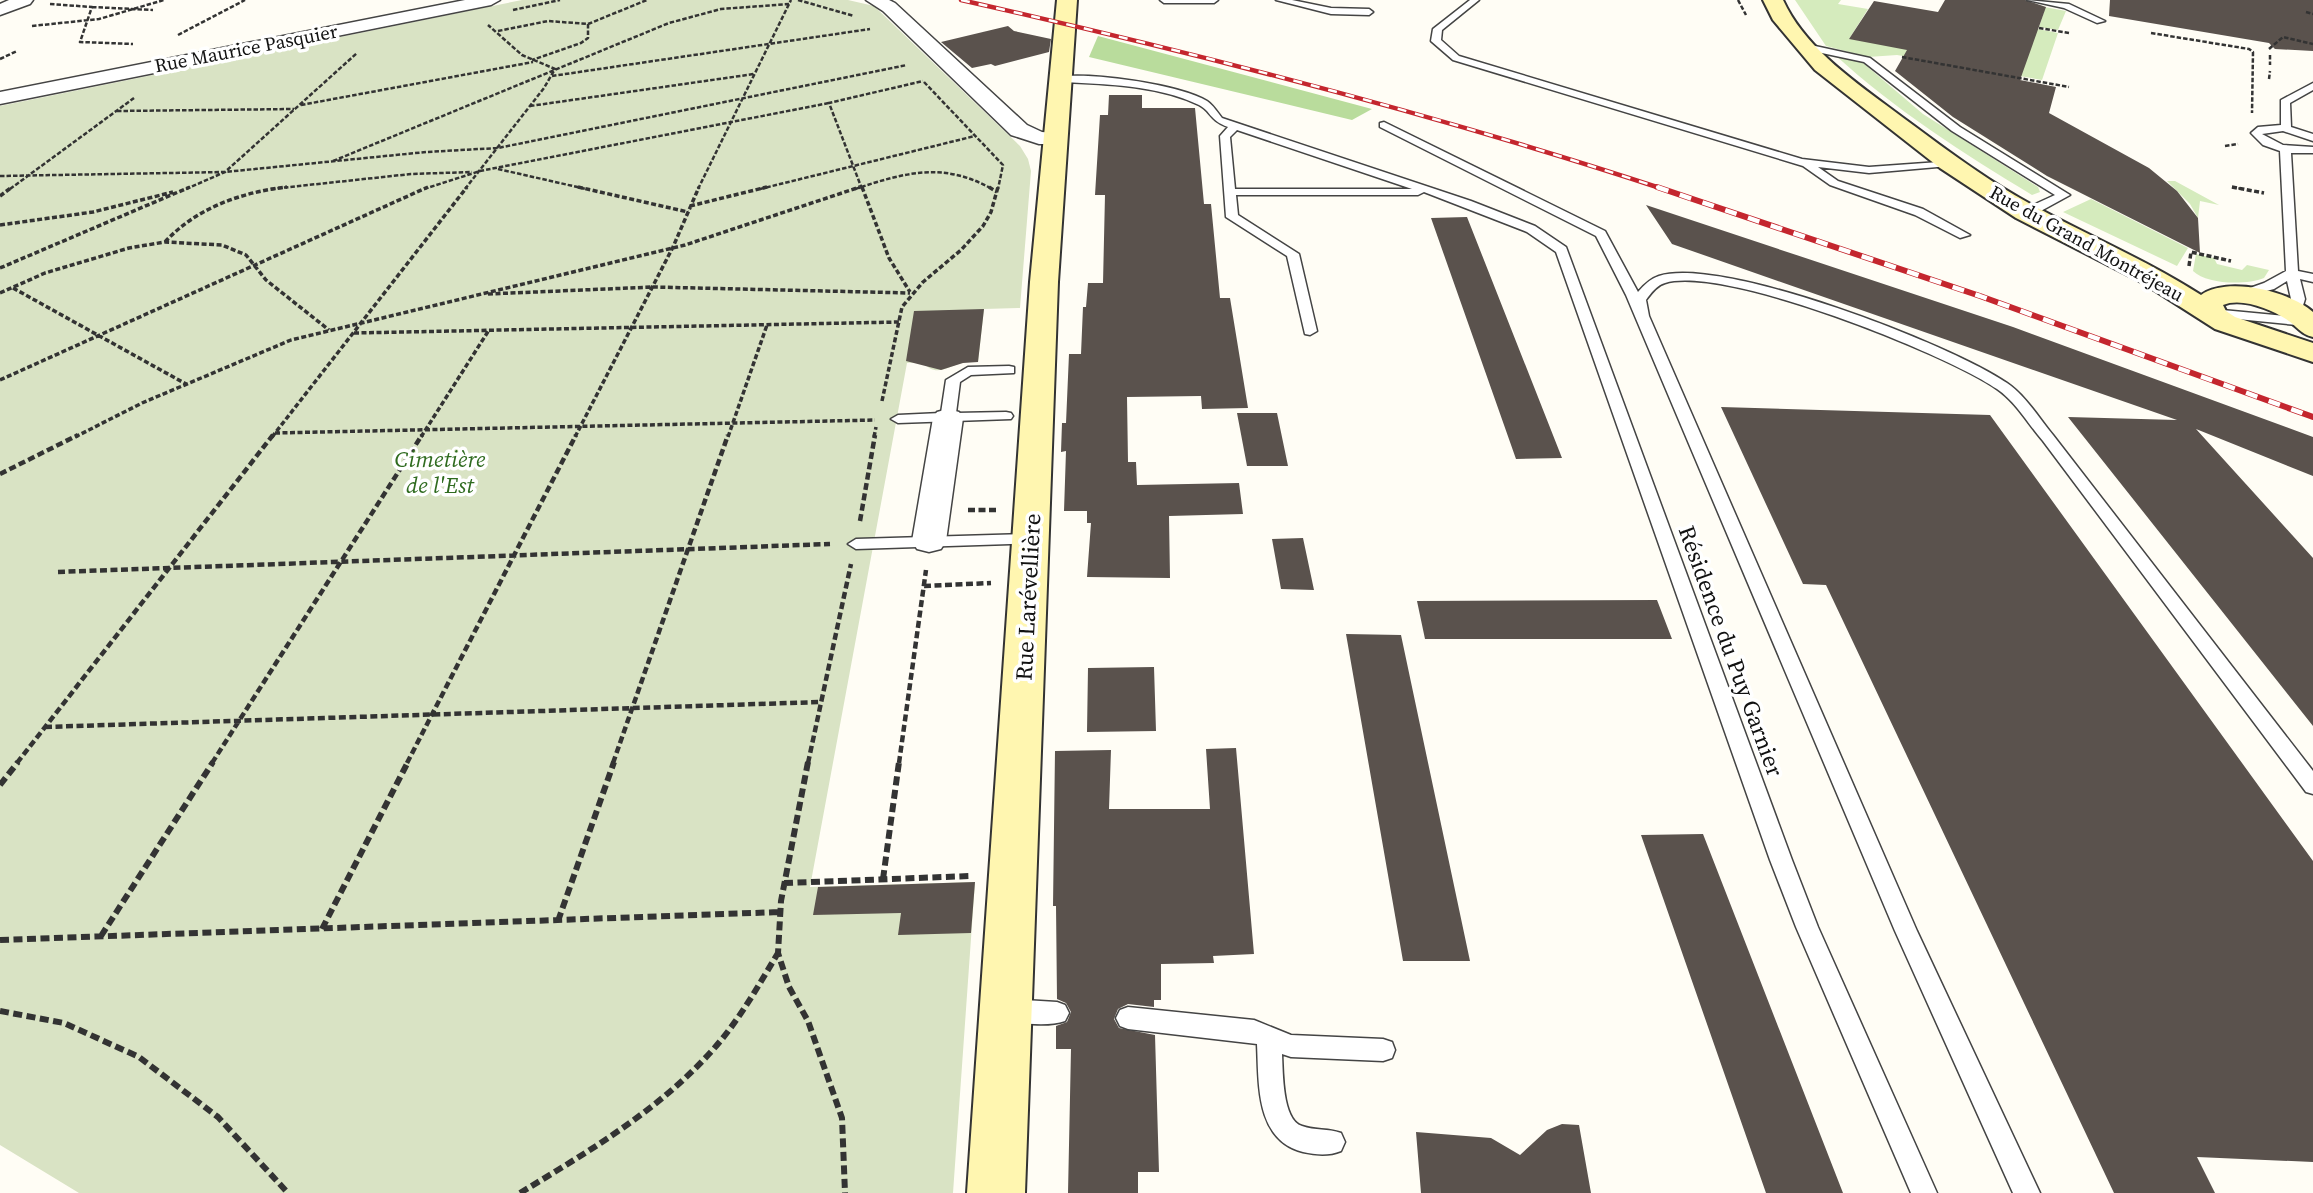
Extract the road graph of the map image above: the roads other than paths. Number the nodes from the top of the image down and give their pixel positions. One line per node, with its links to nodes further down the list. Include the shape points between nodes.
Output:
1 (398, 0): 13 (street)
2 (492, 0): 13 (street, Rue Maurice Pasquier)
3 (874, 0): 23 (street, via 889,7 1019,130)
4 (1067, 0): 15 (street, Rue Larévellière)
5 (1164, 0): 6 (lane)
6 (1214, 0)
7 (1280, 0): 11 (lane, via 1331,11)
8 (1475, 0): 26 (lane, via 1438,29 1436,41 1456,58)
9 (1773, 0): 14 (street, Rue du Grand Montréjeau)
10 (2031, 0): 12 (lane, via 2066,6)
11 (1369, 12)
12 (2100, 21)
13 (370, 23): 17 (street, Rue Maurice Pasquier)
14 (1806, 47): 18 (street, Rue du Grand Montréjeau); 30 (lane, via 1867,60 1955,129 2064,195)
15 (1060, 79): 20 (lane, Résidence du Puy Garnier, via 1163,90 1205,104 1218,120); 23 (street, Rue Larévellière)
16 (2313, 86): 21 (lane, via 2285,102)
17 (0, 98)
18 (1895, 123): 27 (street, Rue du Grand Montréjeau); 30 (street, Rue du Grand Montréjeau)
19 (1384, 125): 37 (lane, via 1601,234)
20 (1235, 126): 28 (lane, via 1225,136); 29 (lane, Résidence du Puy Garnier)
21 (2286, 130): 22 (lane); 24 (lane, via 2257,131 2258,137)
22 (2313, 138)
23 (1055, 139): 42 (street, Rue Larévellière)
24 (2284, 148): 25 (lane); 32 (lane)
25 (2313, 150)
26 (1801, 162): 27 (lane, via 1869,170); 31 (lane, via 1834,183 1909,208)
27 (1949, 163): 34 (street, Rue du Grand Montréjeau, via 2025,212 2153,277)
28 (1229, 192): 29 (lane, Résidence du Puy Garnier); 36 (lane, via 1232,217 1293,254)
29 (1434, 192): 53 (lane, Résidence du Puy Garnier, via 1531,229 1562,250 1781,860)
30 (2035, 209): 34 (street, Rue du Grand Montréjeau)
31 (1964, 235)
32 (2292, 273): 33 (lane); 34 (lane); 35 (lane)
33 (2313, 278)
34 (2224, 301): 35 (street, Rue du Grand Montréjeau, via 2264,299); 35 (street, Rue du Grand Montréjeau, via 2231,326 2261,336)
35 (2307, 328)
36 (1310, 331)
37 (1656, 350): 45 (lane, via 1639,300 1647,288 1665,278 1700,278 1833,310 1937,351 2003,386 2048,438); 54 (lane, via 1906,931)
38 (1009, 370): 40 (lane, via 968,371 953,380)
39 (1006, 416): 40 (lane)
40 (948, 418): 41 (lane); 43 (street)
41 (898, 419)
42 (1031, 539): 43 (lane); 46 (street, Rue Larévellière)
43 (929, 541): 44 (lane)
44 (856, 544)
45 (2313, 786)
46 (1004, 1010): 47 (lane); 52 (street, Rue Larévellière)
47 (1057, 1013)
48 (1128, 1018): 49 (lane, via 1254,1031)
49 (1269, 1037): 50 (lane, via 1291,1046); 51 (lane, via 1276,1109 1285,1130 1305,1140)
50 (1382, 1050)
51 (1332, 1142)
52 (996, 1193)
53 (1924, 1193)
54 (2027, 1193)

